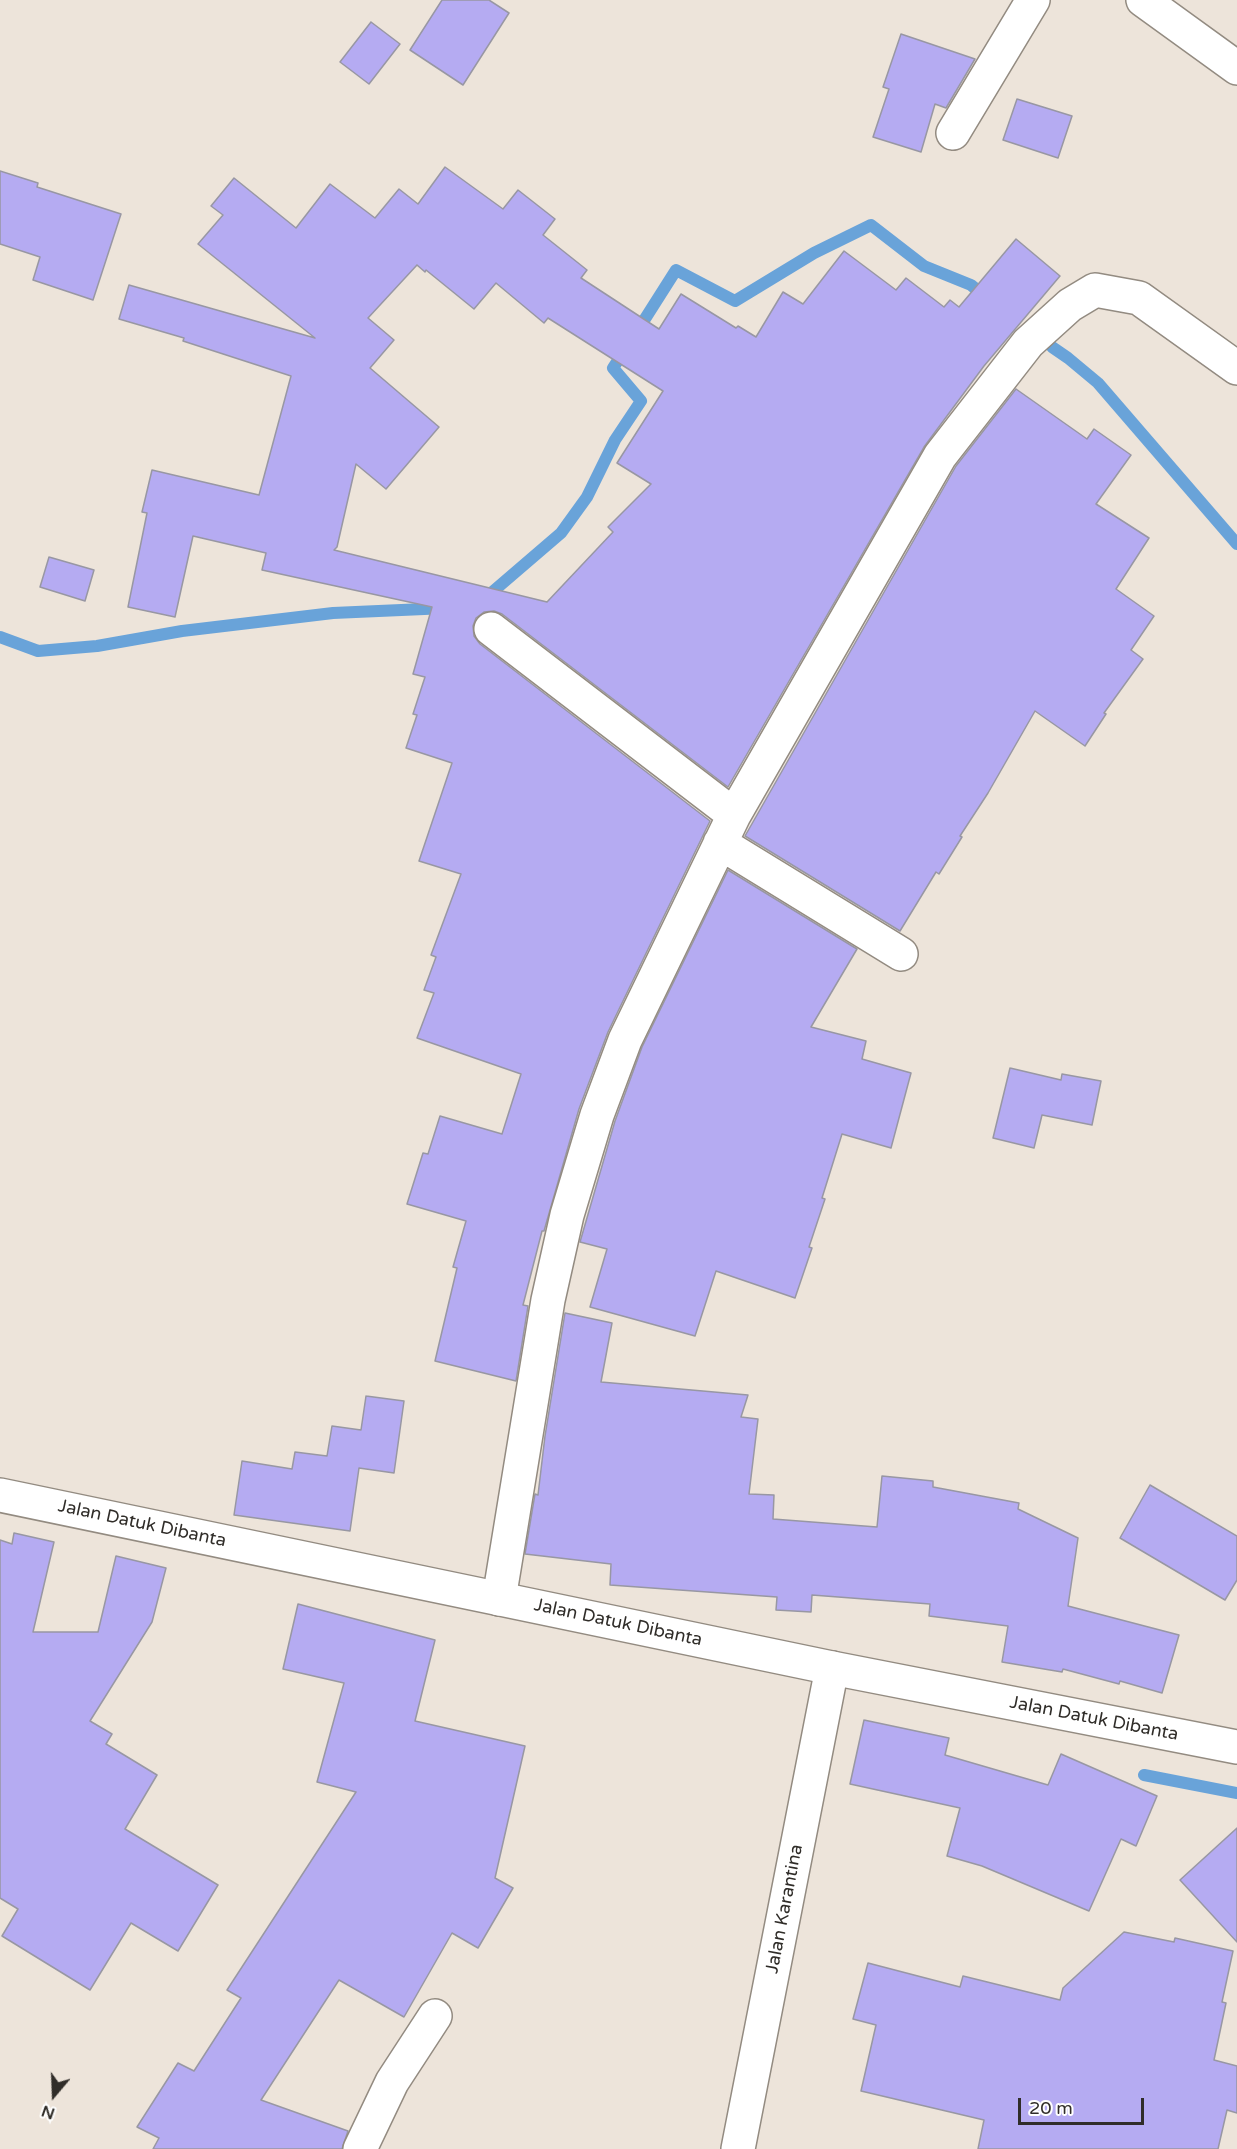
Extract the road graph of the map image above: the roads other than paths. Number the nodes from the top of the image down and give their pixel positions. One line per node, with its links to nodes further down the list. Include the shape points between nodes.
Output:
1 (1033, 0): 4 (street)
2 (1143, 0): 3 (street)
3 (1237, 68)
4 (953, 133)
5 (1237, 368): 7 (street, via 1139,298 1095,290 1070,305 1028,344 940,456)
6 (491, 629): 7 (street)
7 (727, 829): 8 (street); 10 (street, via 625,1040 567,1215 548,1300)
8 (901, 954)
9 (0, 1495): 10 (street, Jalan Datuk Dibanta)
10 (499, 1599): 11 (street, Jalan Datuk Dibanta)
11 (832, 1668): 12 (street, Jalan Datuk Dibanta); 15 (street, Jalan Karantina)
12 (1237, 1747)
13 (435, 2016): 14 (street, via 392,2082)
14 (360, 2149)
15 (738, 2149)

